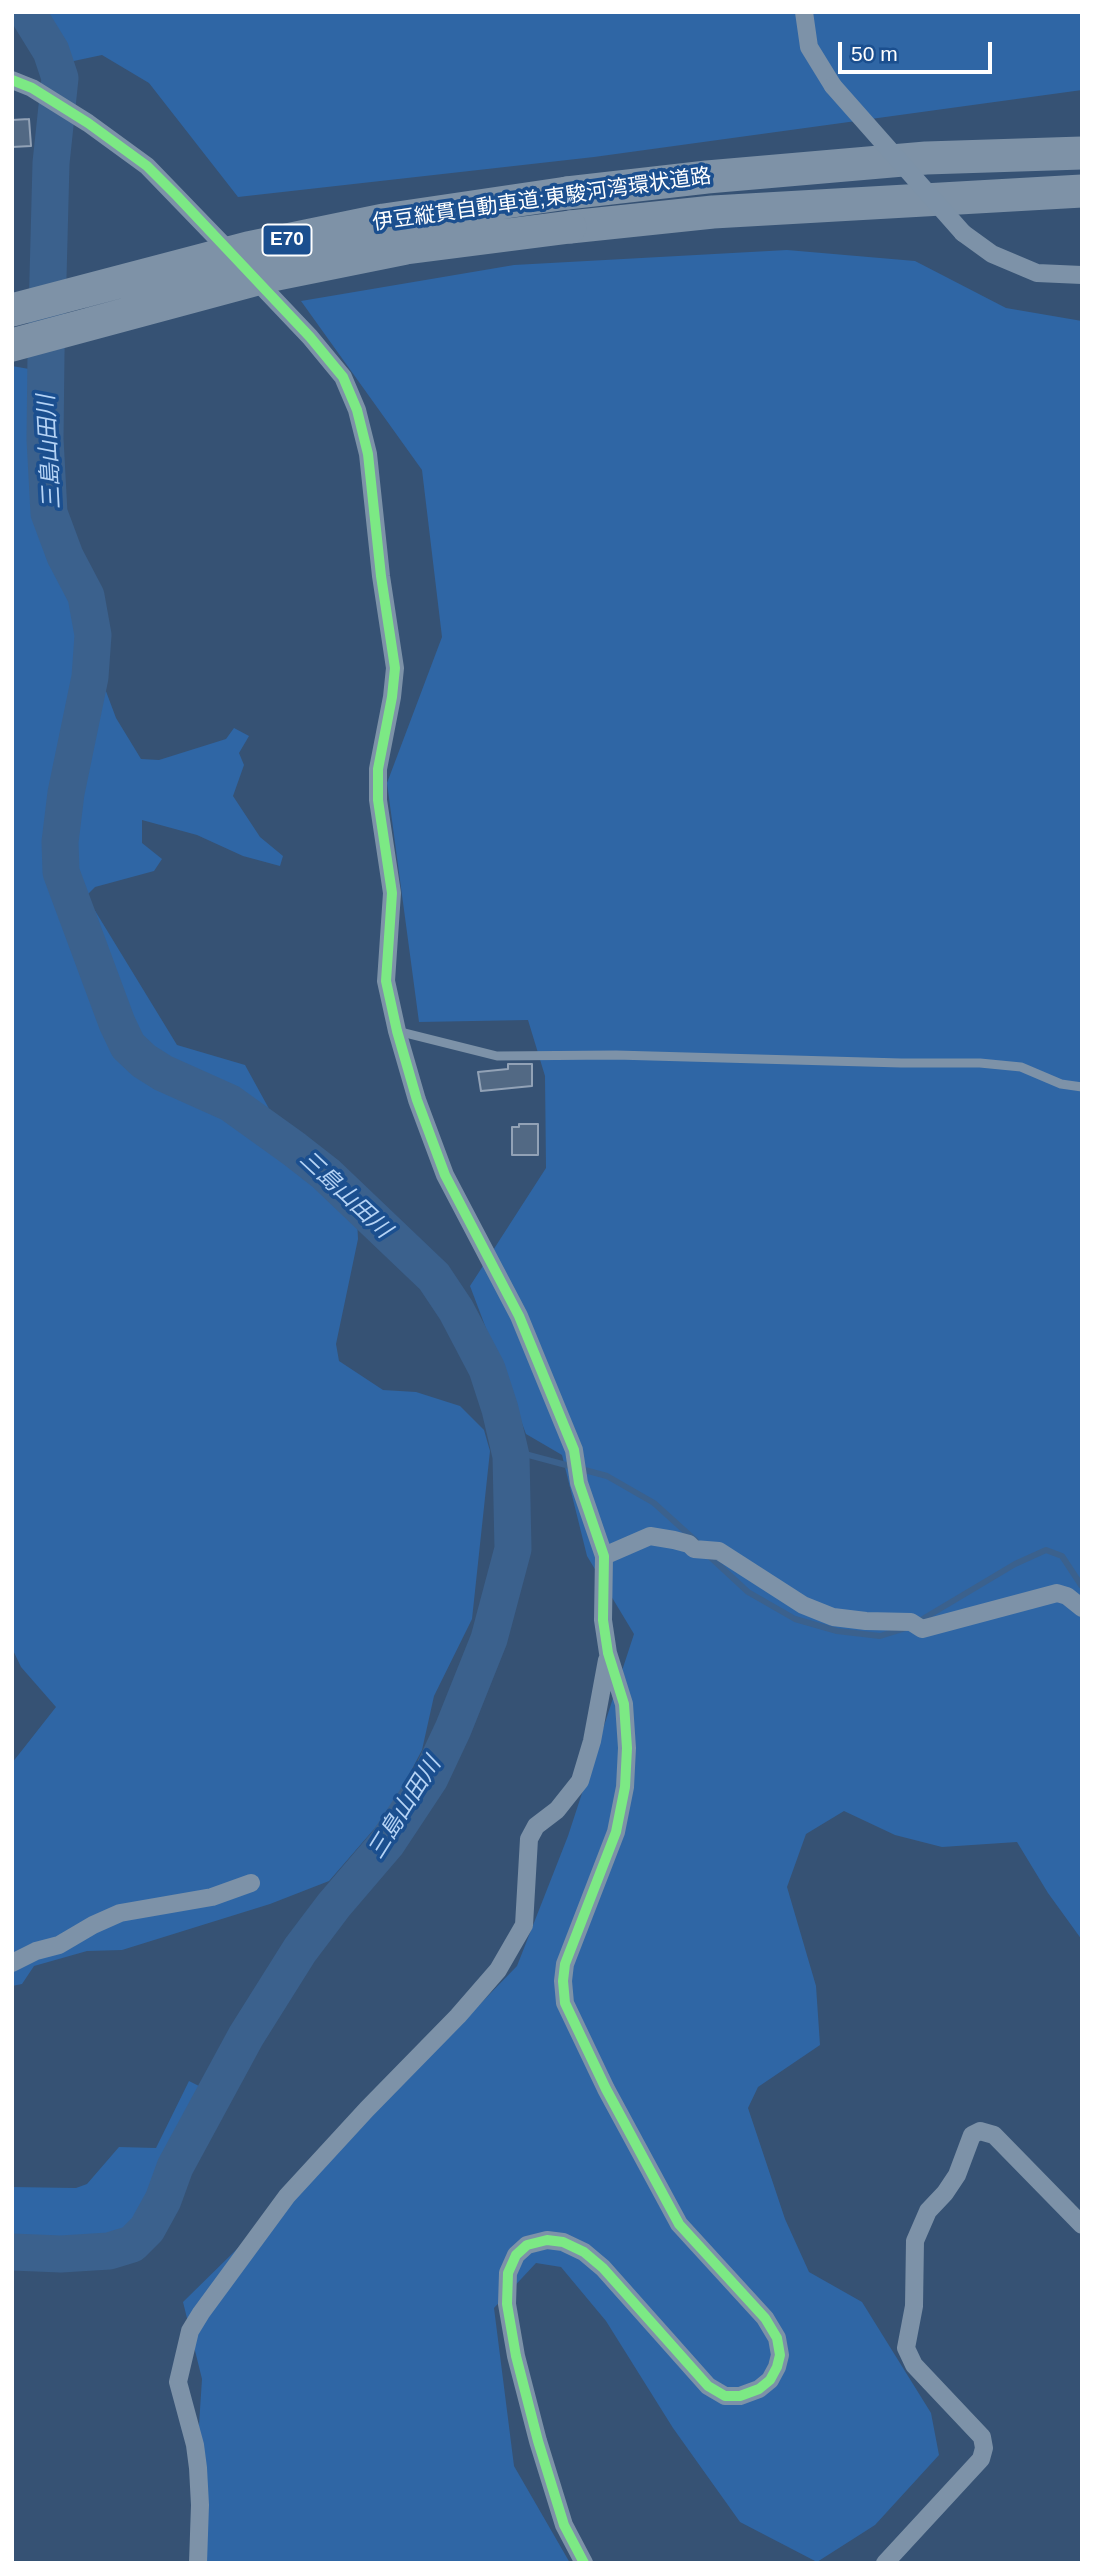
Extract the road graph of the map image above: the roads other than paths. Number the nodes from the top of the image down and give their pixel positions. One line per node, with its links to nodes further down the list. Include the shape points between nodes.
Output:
1 (804, 12): 9 (street, bridge, via 809,47 833,86 963,233 992,254 1037,273)
2 (12, 80): 12 (street, via 88,123 147,166 310,337 343,377 357,410 368,454 395,668 378,769 378,800 392,893 386,981)
3 (1082, 130): 5 (highway)
4 (1082, 153): 5 (highway, 伊豆縦貫自動車道;東駿河湾環状道路 / E70, via 926,158)
5 (707, 177): 10 (highway, 伊豆縦貫自動車道;東駿河湾環状道路 / E70, bridge, via 384,220 248,248)
6 (1082, 191): 7 (highway, 伊豆縦貫自動車道;東駿河湾環状道路 / E70)
7 (1011, 194): 8 (highway); 11 (highway, 伊豆縦貫自動車道;東駿河湾環状道路 / E70, bridge, via 713,212 406,248 272,275)
8 (1082, 197)
9 (1082, 275)
10 (12, 310)
11 (12, 345)
12 (397, 1031): 13 (lane, via 497,1056 980,1063 1021,1067 1061,1084); 14 (street, via 445,1175 519,1316 574,1450 579,1483)
13 (1082, 1087)
14 (604, 1556): 15 (street, via 650,1536 719,1551 803,1605 834,1617 866,1621 917,1625 1057,1593); 16 (street, via 603,1620)
15 (1082, 1608)
16 (608, 1653): 20 (street, via 580,1780 529,1839 524,1925 498,1970 287,2196 190,2332 178,2382 198,2468); 21 (street, via 624,1704 625,1787 616,1832 565,1964 565,2003 611,2100 679,2224 765,2318 780,2355 774,2374 760,2389 725,2396 708,2386 584,2252 547,2240 527,2245 516,2255 508,2273 507,2304 516,2356 564,2525)
17 (251, 1883): 18 (street, via 212,1897 120,1913)
18 (12, 1963)
19 (1082, 2225): 22 (street, via 994,2135 980,2131 972,2135 957,2175 919,2227 906,2348 914,2365 982,2437 984,2448 981,2459)
20 (198, 2563)
21 (584, 2563)
22 (885, 2563)

